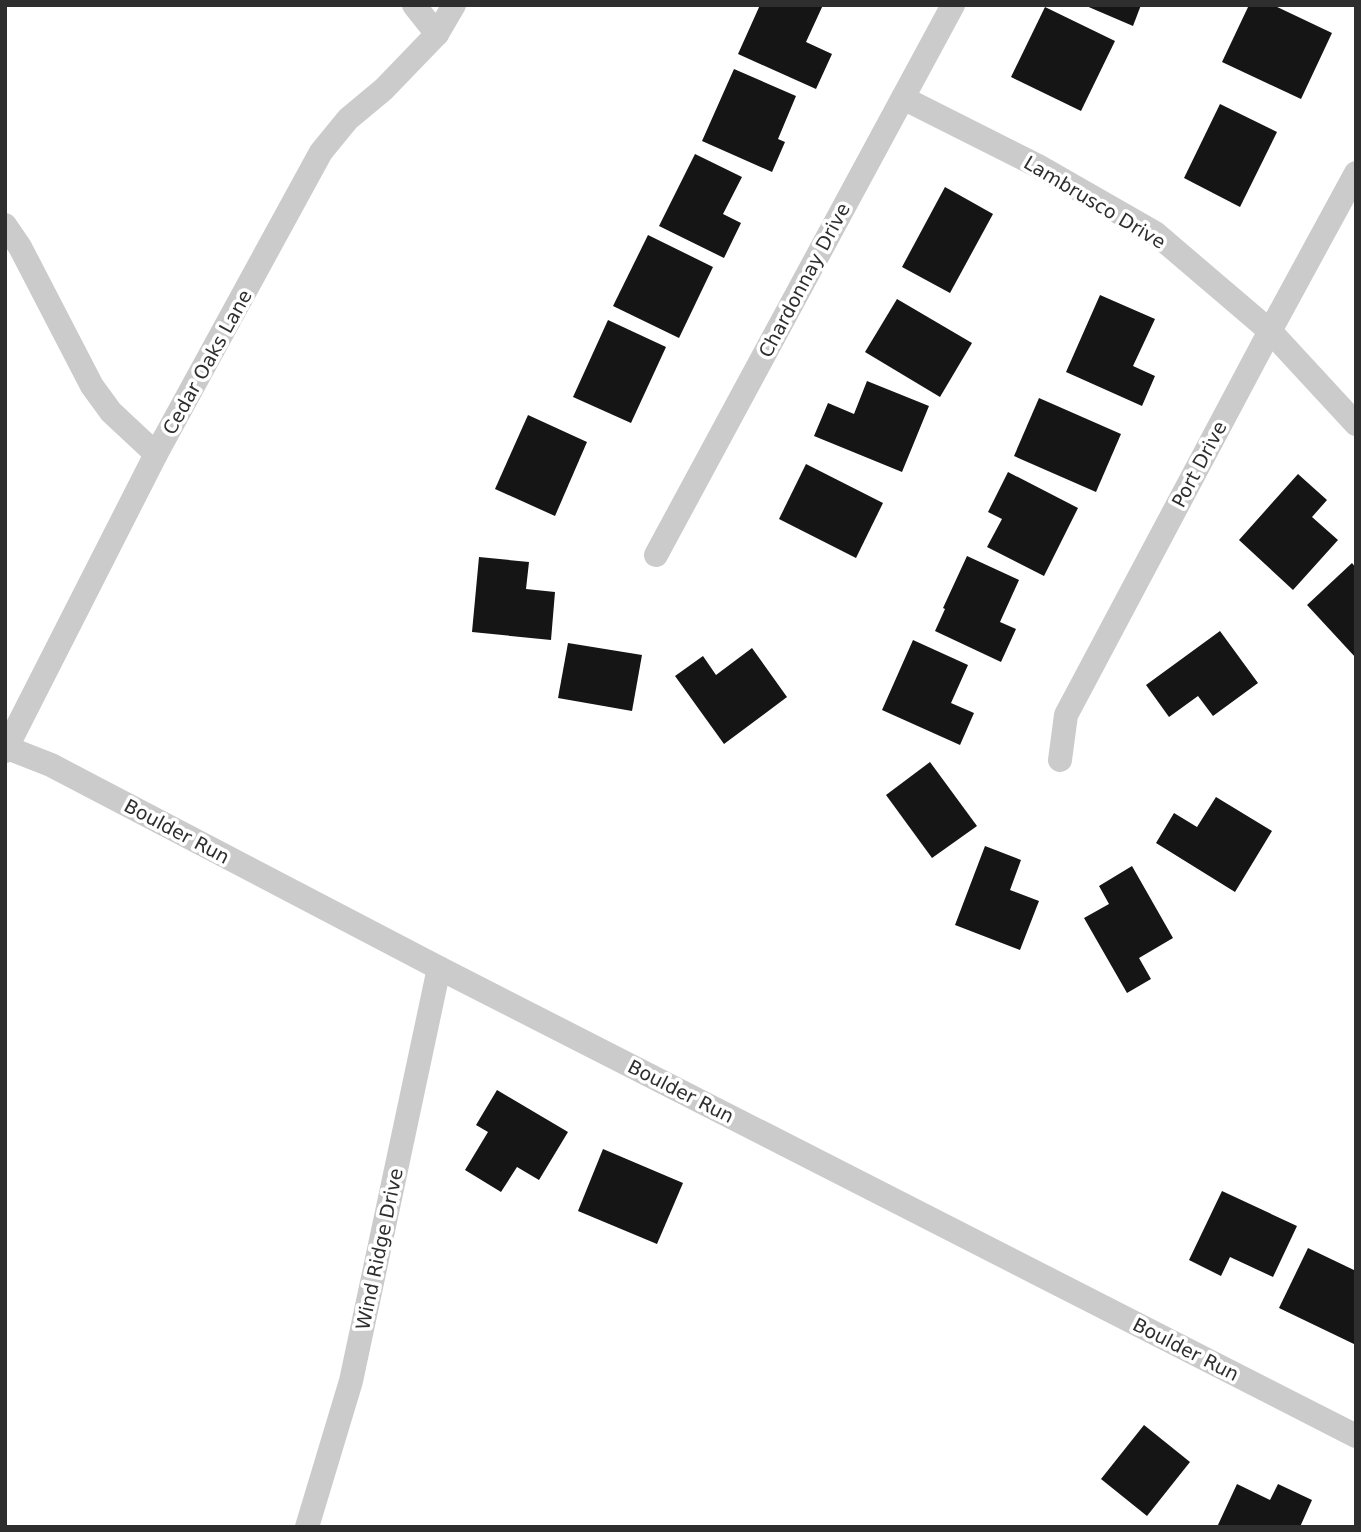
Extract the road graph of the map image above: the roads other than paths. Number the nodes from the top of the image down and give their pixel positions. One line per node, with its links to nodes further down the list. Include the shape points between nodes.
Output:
1 (414, 5): 4 (street)
2 (454, 5): 4 (street, Cedar Oaks Lane)
3 (953, 5): 5 (street, Chardonnay Drive)
4 (437, 34): 10 (street, Cedar Oaks Lane, via 348,119 321,152)
5 (903, 97): 8 (street, Lambrusco Drive, via 1155,233); 11 (street, Chardonnay Drive)
6 (1356, 173): 8 (street, Port Drive)
7 (5, 225): 10 (street, via 92,386 111,412)
8 (1270, 331): 9 (street, Lambrusco Drive); 13 (street, Port Drive, via 1066,715)
9 (1356, 424)
10 (156, 454): 12 (street, Cedar Oaks Lane)
11 (656, 555)
12 (6, 749): 14 (street, Boulder Run, via 51,765)
13 (1060, 760)
14 (439, 968): 15 (street, Boulder Run); 16 (street, Wind Ridge Drive, via 351,1381)
15 (1356, 1436)
16 (307, 1527)

